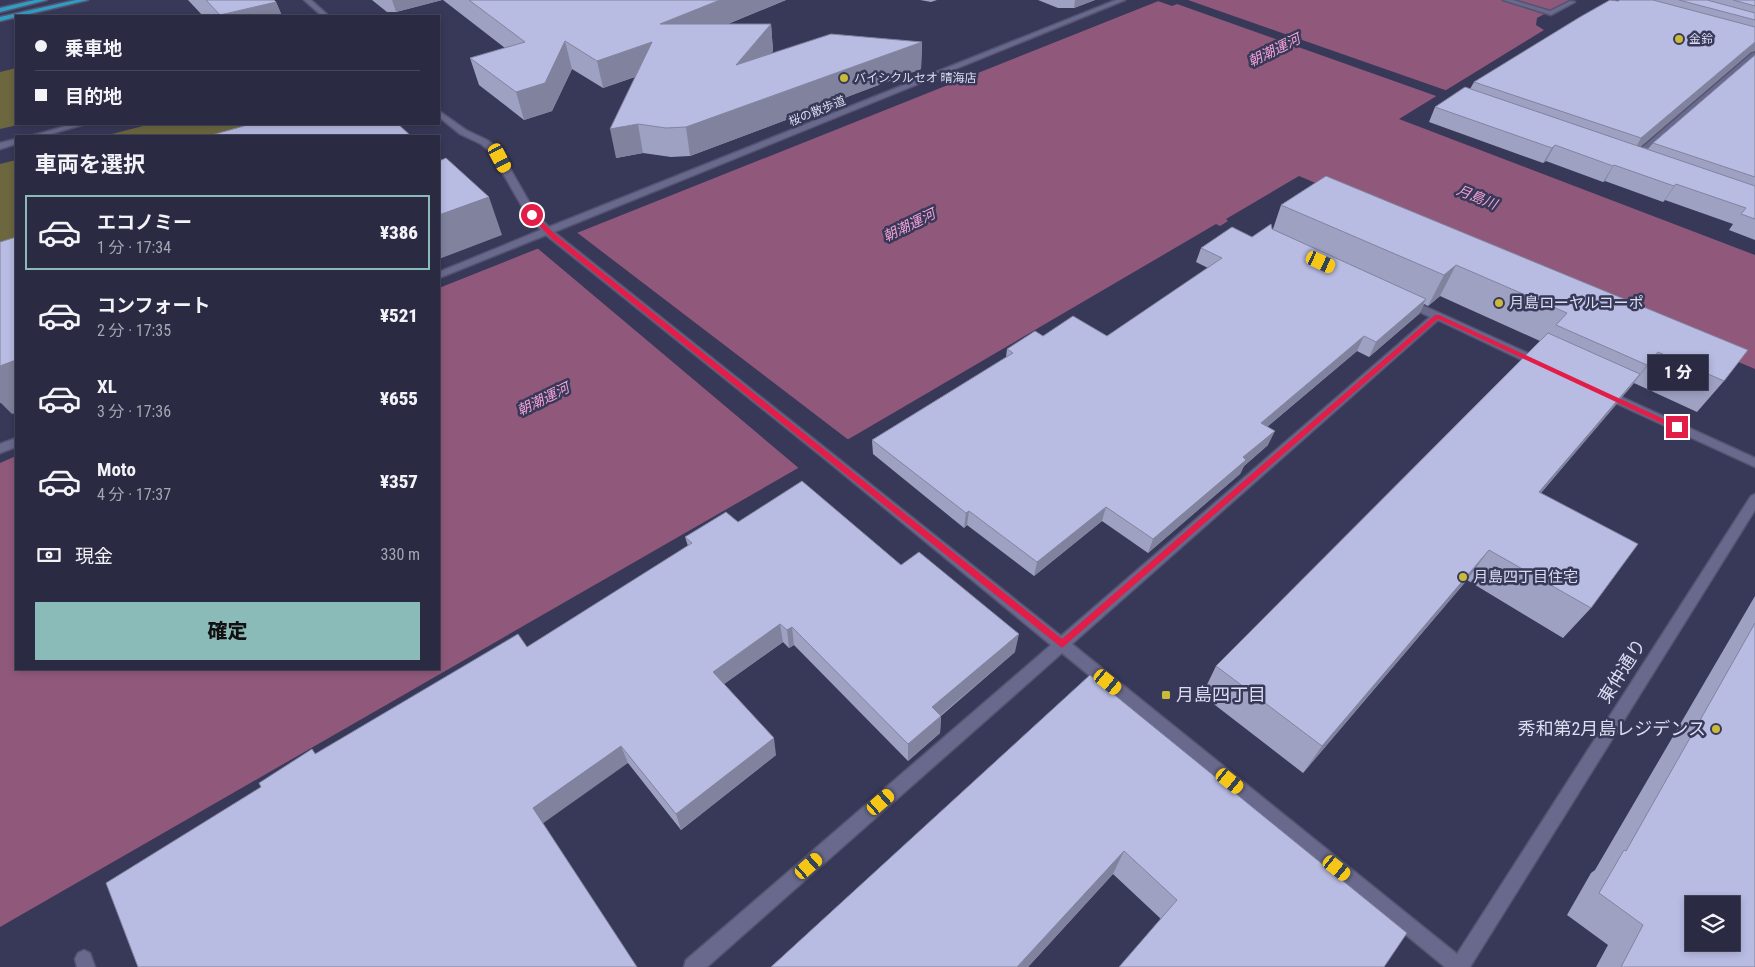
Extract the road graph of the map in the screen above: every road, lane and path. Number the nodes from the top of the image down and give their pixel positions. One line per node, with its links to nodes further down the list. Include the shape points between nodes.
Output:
1 (44, 0): 7 (main road)
2 (85, 0): 8 (main road)
3 (307, 0): 9 (street)
4 (1122, 0): 21 (street, 桜の散歩道)
5 (1506, 0): 6 (street, via 1551,13)
6 (1572, 2)
7 (0, 10)
8 (18, 15)
9 (325, 15)
10 (15, 16): 11 (main road)
11 (0, 19)
12 (1755, 55): 19 (street)
13 (440, 114): 21 (street, via 493,149 528,209)
14 (77, 125): 15 (street)
15 (39, 135)
16 (15, 141): 17 (street)
17 (0, 146)
18 (1624, 156): 19 (street)
19 (1634, 159): 20 (street)
20 (1643, 162)
21 (551, 234): 22 (street, 桜の散歩道); 31 (street)
22 (440, 275)
23 (1393, 296): 24 (street)
24 (1437, 316): 25 (street); 31 (street)
25 (1552, 369)
26 (1596, 390): 29 (street)
27 (15, 442): 28 (street)
28 (0, 449)
29 (1755, 463)
30 (1755, 498): 33 (street, 東仲通り)
31 (1062, 644): 32 (street); 33 (street)
32 (693, 967)
33 (1459, 967)

